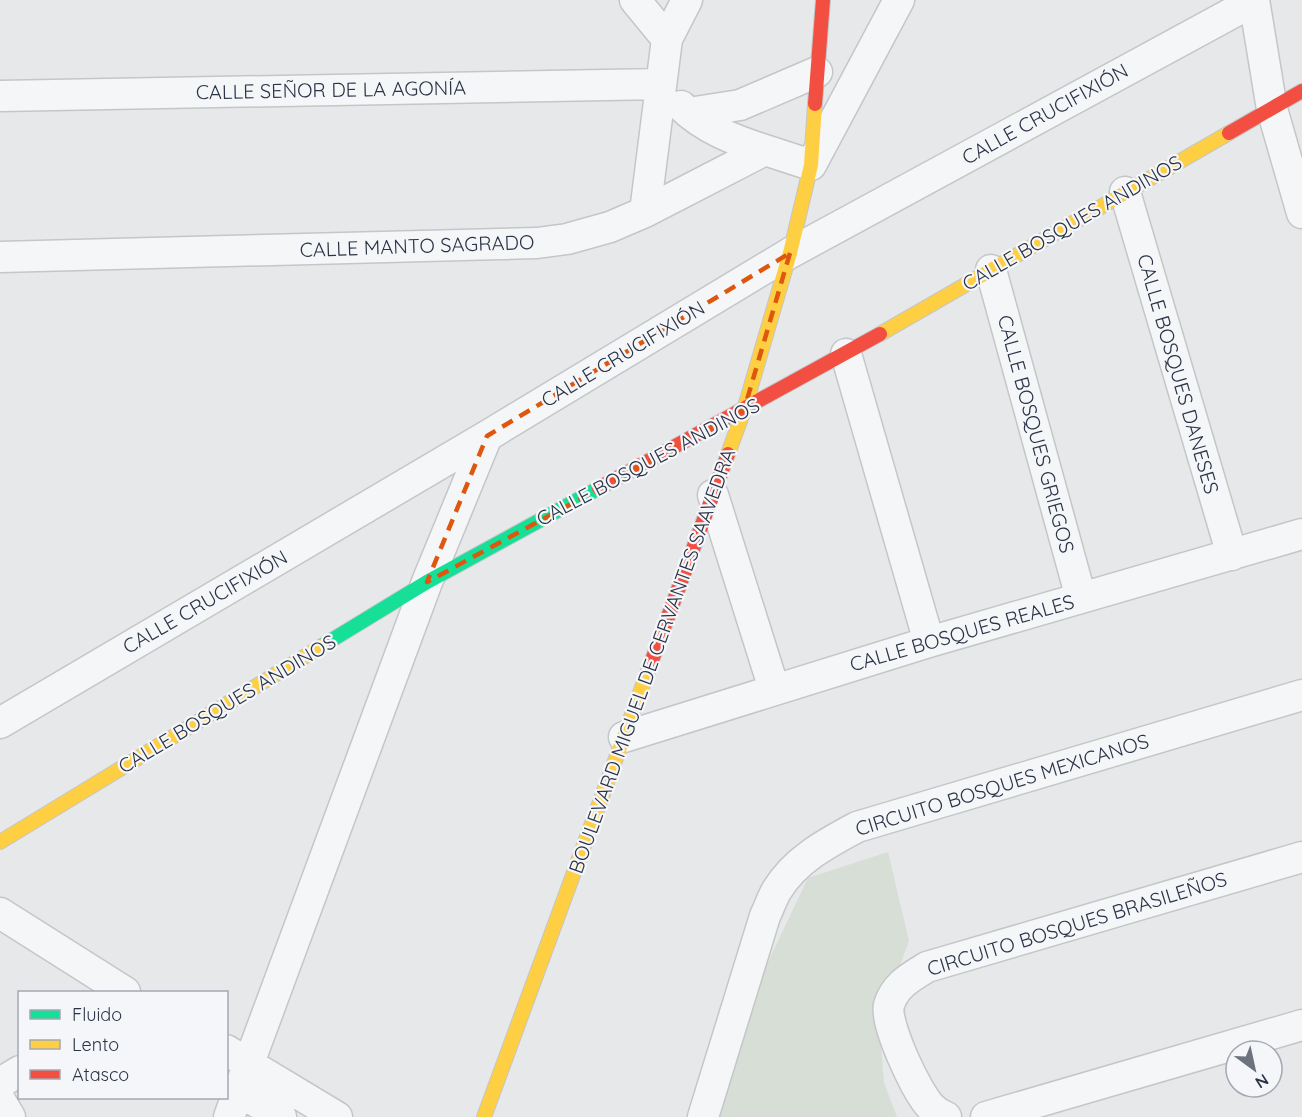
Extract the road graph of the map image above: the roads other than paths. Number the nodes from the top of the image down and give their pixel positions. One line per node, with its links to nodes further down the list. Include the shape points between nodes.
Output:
1 (635, 0): 6 (street)
2 (687, 0): 6 (street)
3 (823, 0): 7 (street, BOULEVARD MIGUEL DE CERVANTES SAAVEDRA)
4 (899, 0): 14 (street, BOULEVARD MIGUEL DE CERVANTES SAAVEDRA)
5 (1254, 0): 11 (street); 18 (street, CALLE CRUCIFIXIÓN)
6 (667, 39): 8 (street)
7 (817, 72): 12 (street, via 740,105); 14 (street, BOULEVARD MIGUEL DE CERVANTES SAAVEDRA)
8 (661, 84): 10 (street, CALLE SEÑOR DE LA AGONÍA); 12 (street); 16 (street)
9 (1302, 91): 11 (street, CALLE BOSQUES ANDINOS)
10 (0, 96)
11 (1272, 109): 15 (street, CALLE BOSQUES ANDINOS); 17 (street)
12 (689, 113): 13 (street, via 733,140)
13 (765, 150): 14 (street); 16 (street, CALLE MANTO SAGRADO)
14 (811, 165): 18 (street, BOULEVARD MIGUEL DE CERVANTES SAAVEDRA)
15 (1125, 192): 20 (street, CALLE BOSQUES ANDINOS); 26 (street, CALLE BOSQUES DANESES)
16 (645, 212): 19 (street, CALLE MANTO SAGRADO, via 610,228 537,243)
17 (1302, 213)
18 (790, 253): 22 (street, BOULEVARD MIGUEL DE CERVANTES SAAVEDRA); 23 (street, CALLE CRUCIFIXIÓN)
19 (0, 257)
20 (991, 270): 21 (street, CALLE BOSQUES ANDINOS); 28 (street, CALLE BOSQUES GRIEGOS)
21 (846, 354): 22 (street, CALLE BOSQUES ANDINOS); 29 (street)
22 (744, 410): 24 (street, BOULEVARD MIGUEL DE CERVANTES SAAVEDRA); 27 (street, CALLE BOSQUES ANDINOS)
23 (487, 436): 27 (street); 32 (street, CALLE CRUCIFIXIÓN)
24 (713, 495): 30 (street); 33 (street, BOULEVARD MIGUEL DE CERVANTES SAAVEDRA)
25 (1302, 534): 26 (street, CALLE BOSQUES REALES)
26 (1232, 555): 28 (street, CALLE BOSQUES REALES)
27 (427, 582): 34 (street, CALLE BOSQUES ANDINOS); 39 (street)
28 (1081, 598): 29 (street, CALLE BOSQUES REALES)
29 (929, 642): 30 (street, CALLE BOSQUES REALES)
30 (774, 689): 33 (street, CALLE BOSQUES REALES)
31 (1302, 695): 48 (street, CIRCUITO BOSQUES MEXICANOS, via 857,827 824,845 801,862 777,890 765,916)
32 (0, 723)
33 (624, 737): 47 (street, BOULEVARD MIGUEL DE CERVANTES SAAVEDRA)
34 (0, 842)
35 (1302, 857): 49 (street, CIRCUITO BOSQUES BRASILEÑOS, via 927,967 905,980 888,1008 894,1035 916,1086 930,1106)
36 (0, 913): 37 (street)
37 (121, 991)
38 (1302, 1025): 50 (street)
39 (238, 1057): 43 (street); 46 (street)
40 (18, 1072): 41 (street)
41 (0, 1083)
42 (0, 1100): 44 (street)
43 (234, 1104): 45 (street)
44 (10, 1117)
45 (281, 1117)
46 (337, 1117)
47 (484, 1117)
48 (703, 1117)
49 (946, 1117)
50 (987, 1117)

